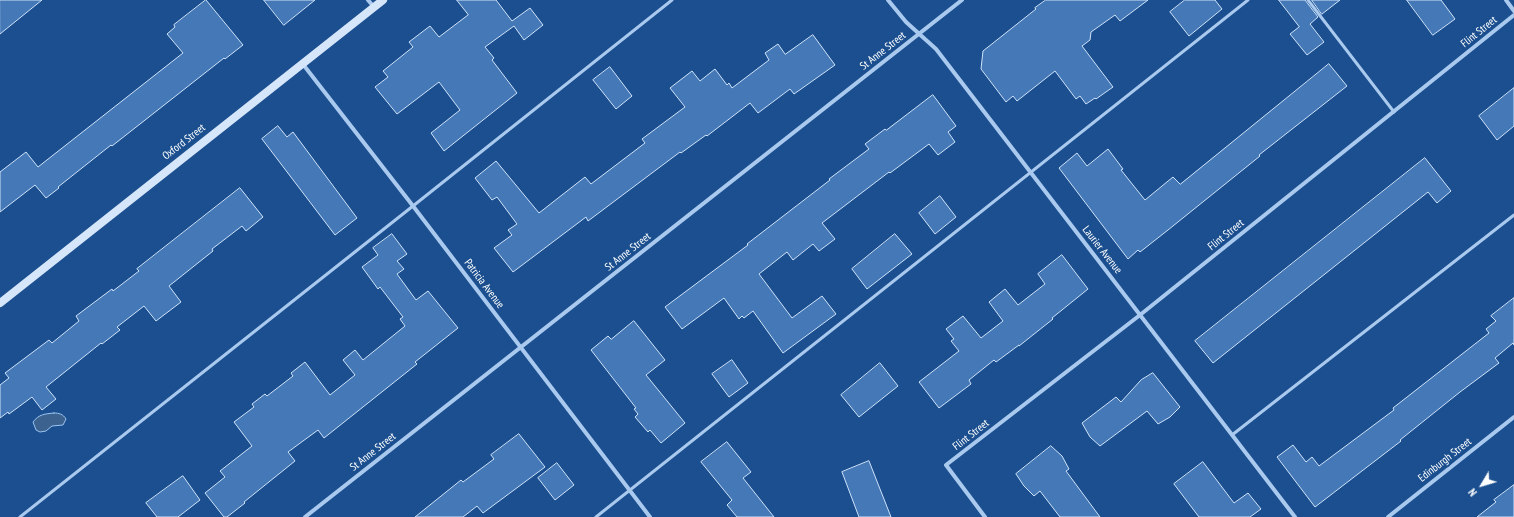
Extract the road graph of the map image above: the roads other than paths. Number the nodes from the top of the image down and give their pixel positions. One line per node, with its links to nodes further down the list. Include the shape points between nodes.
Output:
1 (368, 0): 9 (street)
2 (383, 0): 9 (main road, Oxford Street)
3 (672, 0): 16 (lane)
4 (888, 0): 12 (street, Laurier Avenue)
5 (962, 0): 12 (street, St Anne Street)
6 (1248, 0): 15 (lane)
7 (1308, 0): 14 (lane)
8 (1506, 0): 10 (street)
9 (374, 7): 13 (main road, Oxford Street)
10 (1514, 11)
11 (1514, 15): 14 (street, Flint Street)
12 (919, 34): 15 (street, Laurier Avenue, via 936,49); 20 (street, St Anne Street)
13 (302, 63): 16 (street, Patricia Avenue); 18 (main road, Oxford Street)
14 (1394, 112): 19 (street, Flint Street)
15 (1031, 173): 19 (street, Laurier Avenue); 23 (lane)
16 (413, 206): 20 (street, Patricia Avenue); 24 (lane)
17 (1514, 215): 22 (lane)
18 (0, 303)
19 (1140, 315): 22 (street, Laurier Avenue); 28 (street, Flint Street, via 946,466)
20 (521, 348): 23 (street, Patricia Avenue); 25 (street, St Anne Street)
21 (1514, 417): 30 (street, Edinburgh Street)
22 (1232, 436): 29 (street, Laurier Avenue)
23 (629, 491): 26 (lane); 27 (street, Patricia Avenue)
24 (20, 517)
25 (305, 517)
26 (596, 517)
27 (650, 517)
28 (985, 517)
29 (1295, 517)
30 (1388, 517)

